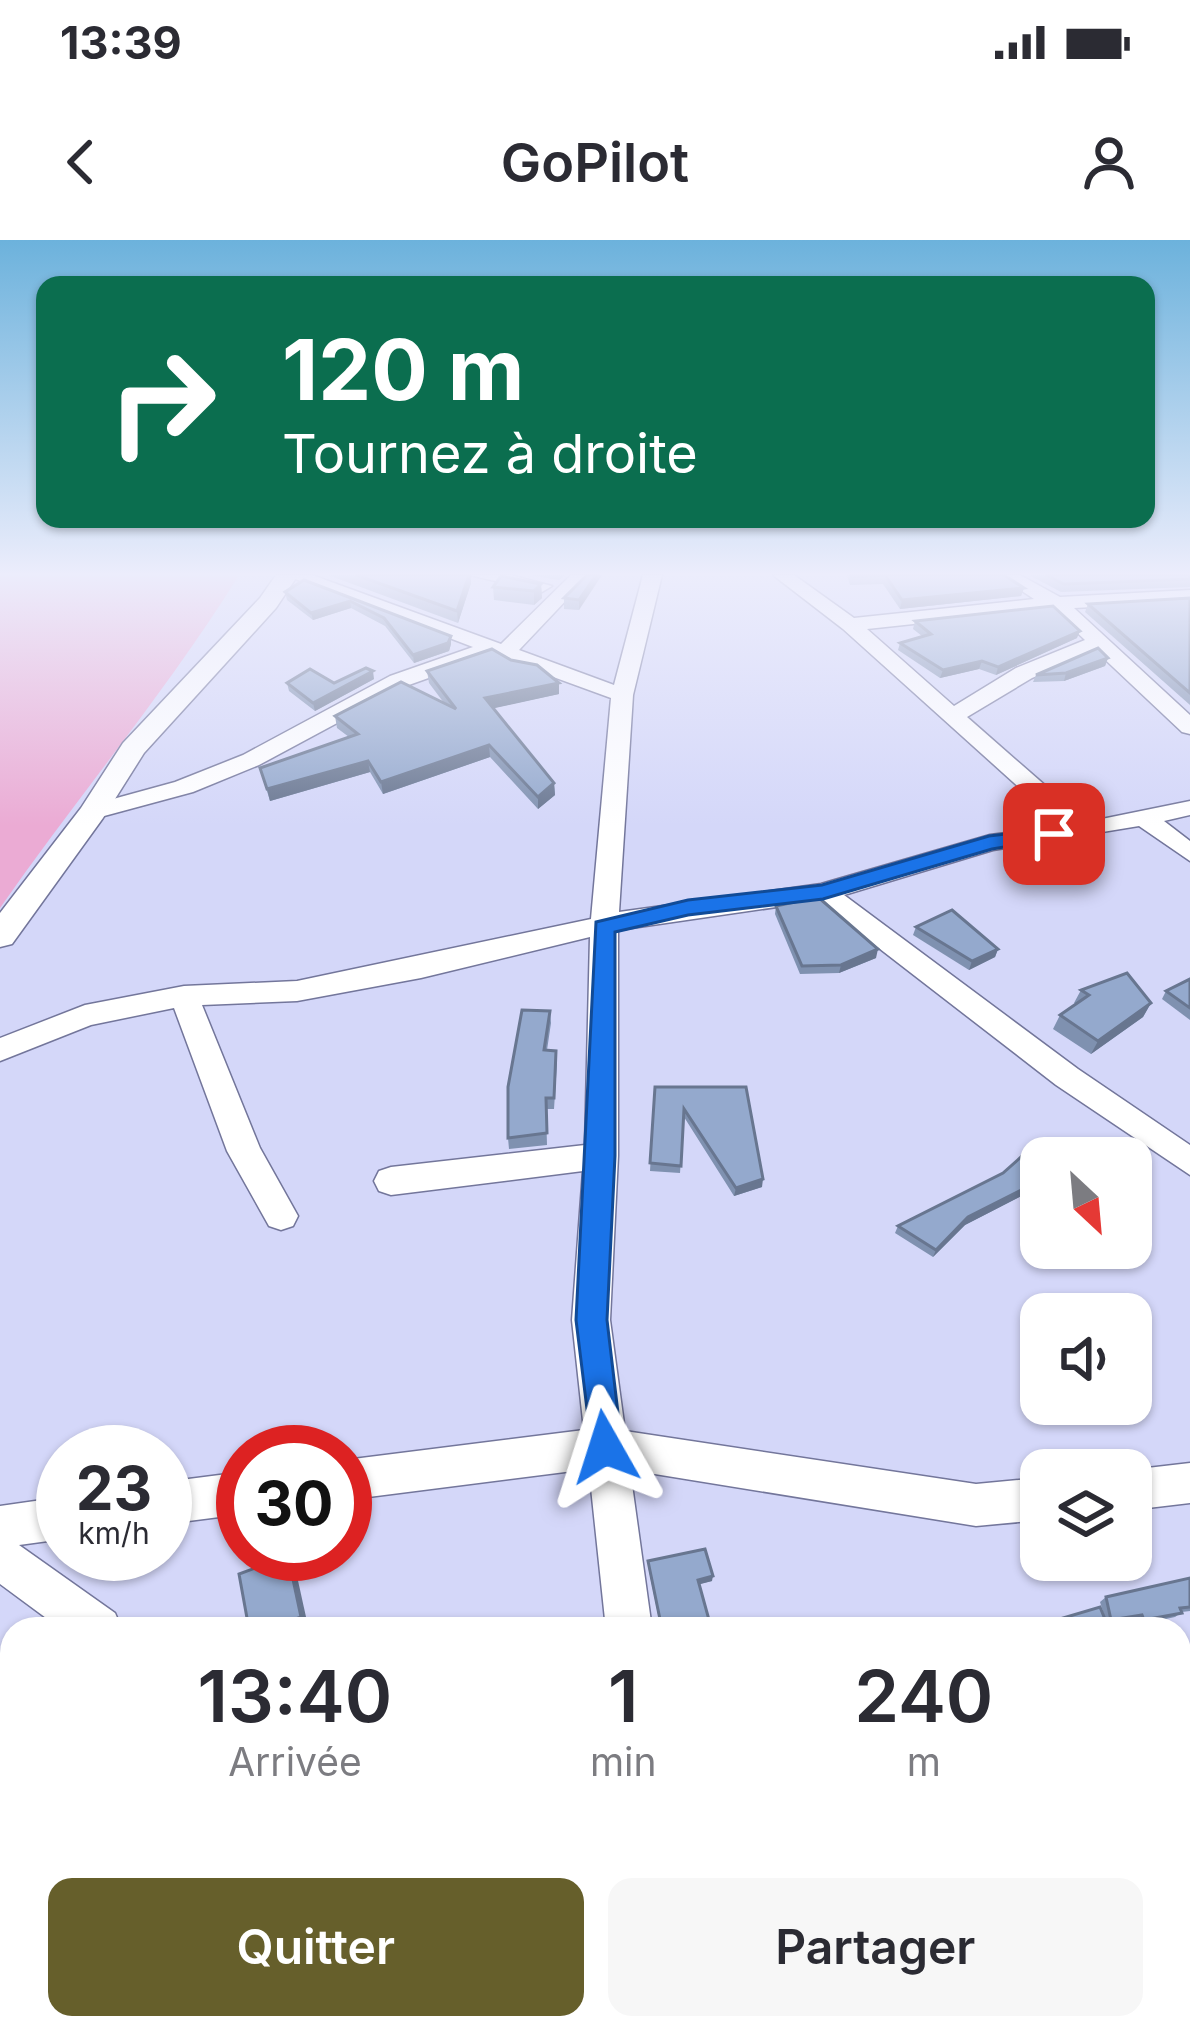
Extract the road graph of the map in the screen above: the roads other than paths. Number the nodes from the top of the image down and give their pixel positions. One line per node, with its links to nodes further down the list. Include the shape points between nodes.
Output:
1 (216, 659): 12 (street, via 133,749)
2 (470, 659): 12 (street, via 398,681 251,760)
3 (519, 659): 8 (street)
4 (631, 659): 8 (street)
5 (888, 659): 9 (street)
6 (1060, 659): 9 (street)
7 (1117, 659): 10 (street)
8 (622, 695): 17 (street)
9 (953, 716): 14 (street)
10 (1190, 727)
11 (1190, 808): 13 (street)
12 (93, 812): 18 (street)
13 (1144, 819): 14 (street); 15 (street)
14 (1082, 831): 16 (street, via 989,843)
15 (1190, 853)
16 (823, 892): 17 (street); 22 (street)
17 (604, 927): 19 (street, via 296,991); 21 (street)
18 (0, 935)
19 (184, 996): 20 (street, via 85,1016); 24 (street, via 244,1151)
20 (0, 1050)
21 (601, 1156): 23 (street); 25 (street, via 591,1320)
22 (1190, 1162)
23 (392, 1181)
24 (281, 1216)
25 (605, 1447): 26 (street); 29 (street, via 976,1505); 34 (street)
26 (372, 1477)
27 (1190, 1483): 28 (street)
28 (1152, 1488)
29 (1020, 1501)
30 (36, 1522): 31 (street)
31 (0, 1527)
32 (0, 1558): 33 (street)
33 (82, 1617)
34 (627, 1617)

